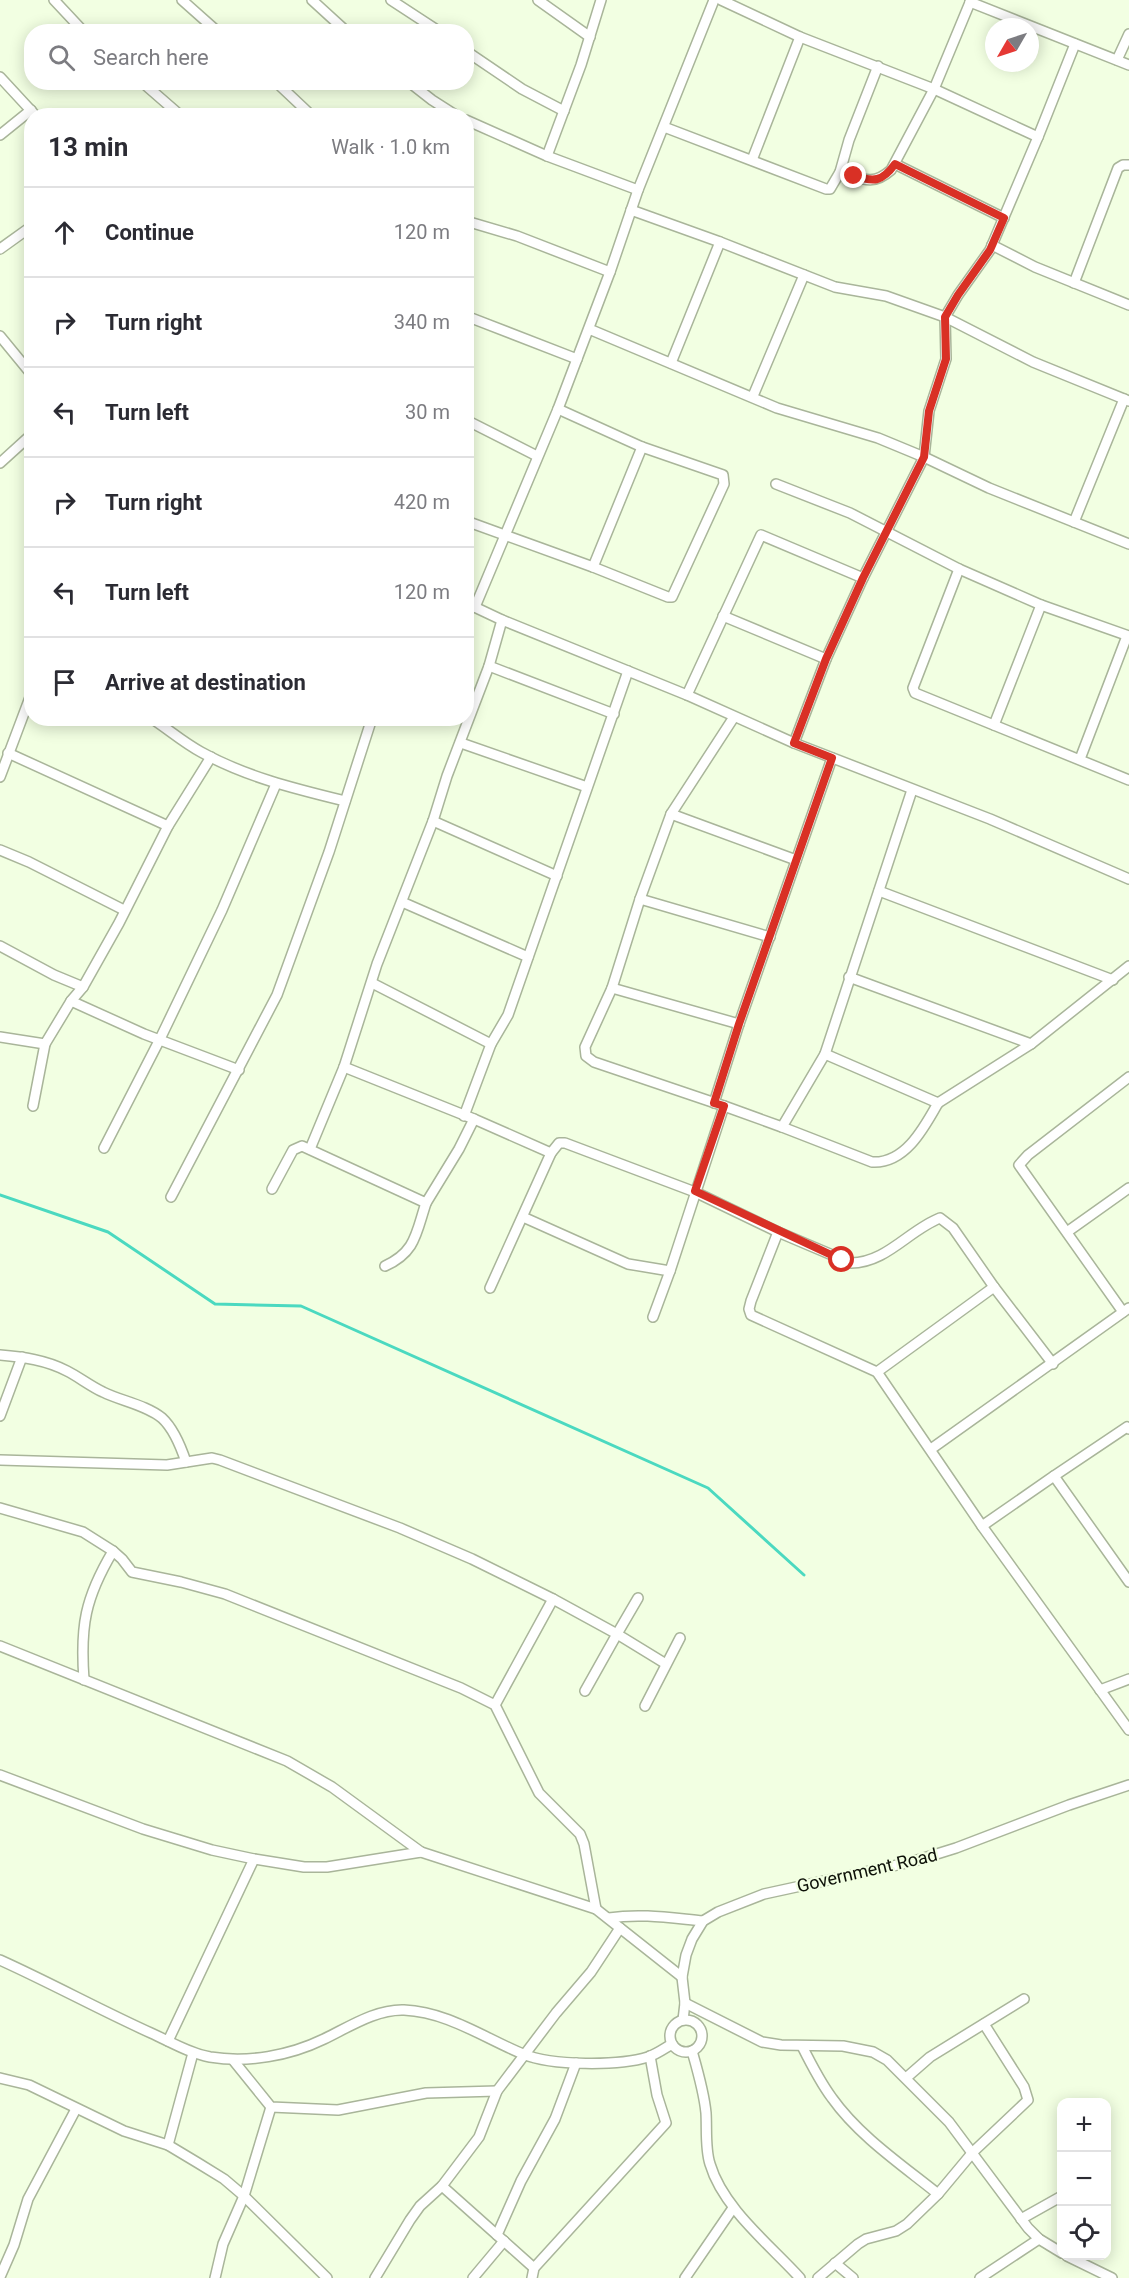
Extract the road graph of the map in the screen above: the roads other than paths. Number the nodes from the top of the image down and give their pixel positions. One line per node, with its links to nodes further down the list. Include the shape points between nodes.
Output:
1 (54, 0): 10 (street)
2 (182, 0): 11 (street)
3 (312, 0): 12 (street)
4 (391, 0): 13 (street)
5 (538, 0): 15 (street)
6 (602, 0): 15 (street)
7 (714, 0): 34 (street)
8 (721, 0): 16 (street)
9 (971, 1): 17 (street); 23 (street)
10 (76, 24)
11 (209, 24)
12 (338, 24)
13 (428, 24)
14 (1129, 34): 19 (street)
15 (590, 37): 31 (street)
16 (800, 38): 21 (street); 38 (street)
17 (1075, 44): 19 (street); 36 (street)
18 (474, 56): 31 (street)
19 (1117, 60): 20 (street)
20 (1129, 65)
21 (878, 66): 23 (street); 41 (street)
22 (0, 77): 27 (street)
23 (934, 89): 36 (street); 39 (street)
24 (151, 90): 28 (street)
25 (284, 90): 29 (street)
26 (419, 90): 30 (street)
27 (29, 108)
28 (172, 108)
29 (304, 108)
30 (444, 108)
31 (564, 111): 37 (street)
32 (24, 119): 35 (street)
33 (474, 124): 37 (street)
34 (664, 127): 38 (street); 42 (street)
35 (0, 135)
36 (1038, 137): 44 (street)
37 (547, 156): 42 (street)
38 (752, 160): 41 (street, via 826,189 834,186)
39 (895, 164): 41 (street, via 886,175 874,180); 44 (street)
40 (1129, 165): 52 (street, via 1118,168)
41 (840, 172)
42 (638, 190): 43 (street)
43 (631, 210): 47 (street); 50 (street)
44 (1004, 218): 48 (street)
45 (474, 223): 50 (street)
46 (24, 232): 49 (street)
47 (720, 242): 51 (street); 59 (street)
48 (992, 245): 52 (street); 54 (street)
49 (0, 249)
50 (610, 272): 56 (street)
51 (804, 275): 54 (street, via 835,287 886,296); 61 (street)
52 (1074, 284): 53 (street)
53 (1129, 305)
54 (945, 317): 62 (street, via 1033,362); 68 (street, via 946,359 929,411)
55 (474, 319): 58 (street)
56 (589, 329): 58 (street); 59 (street)
57 (0, 336): 60 (street)
58 (577, 359): 63 (street)
59 (671, 363): 61 (street)
60 (24, 365)
61 (753, 396): 68 (street, via 777,408 861,432)
62 (1126, 400): 71 (street)
63 (558, 409): 66 (street); 67 (street)
64 (474, 424): 67 (street)
65 (24, 441): 69 (street)
66 (642, 447): 76 (street); 76 (street, via 718,472 723,475 724,484 672,597)
67 (537, 456): 74 (street)
68 (924, 457): 71 (street); 73 (street)
69 (0, 463)
70 (776, 484): 73 (street)
71 (1074, 522): 75 (street)
72 (474, 524): 74 (street)
73 (888, 531): 77 (street); 78 (street)
74 (505, 534): 76 (street); 79 (street)
75 (1129, 544)
76 (593, 567)
77 (959, 569): 80 (street); 93 (street, via 913,688)
78 (863, 578): 82 (street, via 761,536); 85 (street)
79 (474, 599)
80 (1041, 605): 84 (street); 93 (street)
81 (474, 606): 83 (street)
82 (723, 616): 85 (street); 88 (street)
83 (502, 620): 86 (street); 87 (street)
84 (1128, 636): 102 (street)
85 (826, 659): 98 (street)
86 (489, 666): 89 (street); 91 (street)
87 (628, 671): 88 (street); 91 (street)
88 (687, 695): 92 (street)
89 (474, 705)
90 (24, 712): 99 (street)
91 (614, 714): 106 (street)
92 (734, 717): 98 (street); 109 (street)
93 (994, 725): 102 (street)
94 (163, 726): 100 (street)
95 (369, 726): 108 (street)
96 (466, 726): 97 (street)
97 (460, 742): 106 (street); 110 (street)
98 (794, 743): 101 (street)
99 (8, 753): 103 (street); 111 (street)
100 (211, 757): 105 (street); 111 (street)
101 (832, 758): 107 (street); 113 (street)
102 (1080, 759): 104 (street)
103 (0, 777)
104 (1129, 780)
105 (276, 784): 108 (street); 132 (street, via 222,910)
106 (587, 787): 114 (street)
107 (912, 790): 115 (street); 116 (street)
108 (345, 801): 138 (street, via 304,926 277,994)
109 (671, 814): 113 (street); 117 (street)
110 (433, 820): 114 (street); 118 (street)
111 (168, 826): 119 (street)
112 (0, 850): 119 (street)
113 (796, 860): 120 (street)
114 (557, 876): 122 (street)
115 (1128, 877)
116 (879, 891): 124 (street); 125 (street)
117 (640, 898): 120 (street); 128 (street)
118 (402, 902): 122 (street); 126 (street)
119 (124, 910): 127 (street)
120 (770, 937): 130 (street)
121 (0, 946): 127 (street)
122 (528, 957): 134 (street, via 508,1015)
123 (1129, 966): 125 (street)
124 (849, 976): 135 (street); 136 (street)
125 (1113, 980): 135 (street)
126 (372, 983): 134 (street); 137 (street)
127 (83, 987): 129 (street)
128 (612, 988): 130 (street); 141 (street, via 585,1047 586,1056)
129 (71, 1001): 132 (street); 133 (street)
130 (739, 1024): 141 (street)
131 (0, 1037): 133 (street)
132 (160, 1039): 138 (street); 145 (street)
133 (45, 1044): 142 (street)
134 (491, 1044): 143 (street)
135 (1031, 1044): 140 (street)
136 (825, 1054): 140 (street); 144 (street)
137 (344, 1067): 143 (street); 146 (street)
138 (239, 1070): 151 (street)
139 (1129, 1077): 155 (street, via 1019,1165)
140 (938, 1103): 144 (street, via 912,1143 897,1156 881,1162)
141 (719, 1105): 144 (street); 150 (street)
142 (33, 1106)
143 (469, 1117): 147 (street); 152 (street, via 459,1149)
144 (782, 1127)
145 (104, 1148)
146 (310, 1149): 149 (street, via 295,1148); 152 (street)
147 (551, 1153): 150 (street, via 559,1143 565,1143); 153 (street)
148 (1129, 1188): 155 (street)
149 (272, 1189)
150 (695, 1191): 154 (street); 157 (street)
151 (171, 1197)
152 (426, 1203): 156 (street, via 411,1246 401,1258)
153 (523, 1217): 157 (street, via 628,1263); 159 (street)
154 (778, 1232): 158 (street, via 842,1260 860,1263 876,1258 940,1218 953,1228); 165 (street, via 751,1301 751,1315)
155 (1066, 1232): 160 (street)
156 (385, 1266)
157 (670, 1271): 161 (street)
158 (994, 1287): 164 (street); 165 (street)
159 (490, 1288)
160 (1126, 1310): 164 (street)
161 (653, 1317)
162 (0, 1355): 163 (street)
163 (22, 1357): 166 (street); 170 (street, via 66,1370 161,1418 180,1443)
164 (1053, 1364): 168 (street)
165 (877, 1371): 168 (street)
166 (0, 1416)
167 (1129, 1429): 171 (street, via 1127,1426)
168 (931, 1449): 173 (street)
169 (0, 1460): 170 (street, via 167,1465)
170 (186, 1462): 177 (street, via 212,1458 231,1464 400,1528)
171 (1054, 1476): 173 (street); 175 (street)
172 (0, 1508): 174 (street, via 83,1532)
173 (982, 1526): 184 (street)
174 (112, 1551): 183 (street, via 88,1601 81,1646); 186 (street, via 132,1572 225,1594)
175 (1129, 1582)
176 (638, 1598): 178 (street)
177 (553, 1599): 178 (street); 186 (street)
178 (617, 1634): 181 (street); 185 (street)
179 (680, 1638): 181 (street)
180 (0, 1646): 183 (street)
181 (666, 1664): 187 (street)
182 (1129, 1679): 184 (street)
183 (84, 1680): 191 (street, via 287,1761 332,1787)
184 (1100, 1690): 188 (street)
185 (585, 1691)
186 (495, 1705): 193 (street, via 539,1793 584,1844)
187 (645, 1706)
188 (1129, 1730)
189 (0, 1775): 192 (street, via 143,1829)
190 (1129, 1785): 195 (street, Government Road, via 911,1862 741,1901)
191 (421, 1852): 192 (street, via 327,1867); 193 (street)
192 (254, 1859): 203 (street)
193 (596, 1909): 194 (street)
194 (609, 1918): 195 (street, via 644,1915); 196 (street)
195 (703, 1921): 198 (street, via 692,1939)
196 (620, 1928): 198 (street); 208 (street, via 591,1972)
197 (0, 1960): 203 (street)
198 (682, 1977): 200 (street)
199 (1024, 1999): 202 (street)
200 (685, 2003): 201 (street); 205 (street, via 762,2042)
201 (683, 2020): 204 (street, via 672,2029); 206 (street, via 695,2022 702,2032 700,2043)
202 (984, 2024): 213 (street, via 930,2057); 218 (street, via 1024,2087 1028,2100)
203 (168, 2041): 207 (street)
204 (672, 2044): 206 (street, via 681,2051); 209 (street)
205 (802, 2046): 213 (street, via 843,2046 873,2052); 220 (street, via 832,2100 881,2148)
206 (692, 2051): 223 (street, via 706,2111 708,2161)
207 (193, 2053): 210 (street); 217 (street)
208 (525, 2055): 210 (street, via 458,2024 404,2010 384,2012 298,2050); 211 (street); 214 (street)
209 (650, 2056): 211 (street, via 612,2063); 230 (street, via 666,2123)
210 (233, 2060): 215 (street)
211 (576, 2063): 225 (street, via 555,2119 521,2181)
212 (0, 2078): 216 (street, via 28,2085)
213 (906, 2078): 218 (street)
214 (498, 2091): 215 (street, via 426,2093 338,2110); 219 (street, via 479,2137)
215 (271, 2107): 221 (street)
216 (76, 2109): 217 (street); 231 (street, via 28,2199)
217 (168, 2145): 221 (street)
218 (973, 2152): 220 (street); 224 (street)
219 (442, 2186): 225 (street); 234 (street, via 420,2206)
220 (938, 2194): 229 (street, via 896,2231 866,2239)
221 (244, 2196): 232 (street, via 223,2244); 233 (street)
222 (1057, 2199): 224 (street)
223 (733, 2208): 236 (street); 237 (street)
224 (1021, 2219): 226 (street)
225 (501, 2238): 230 (street); 235 (street)
226 (1039, 2239): 227 (street); 240 (street)
227 (1057, 2250)
228 (1075, 2260): 241 (street)
229 (835, 2263): 238 (street); 239 (street)
230 (533, 2273)
231 (0, 2277)
232 (215, 2278)
233 (327, 2278)
234 (375, 2278)
235 (473, 2278)
236 (685, 2278)
237 (800, 2278)
238 (818, 2278)
239 (853, 2278)
240 (980, 2278)
241 (1112, 2278)

